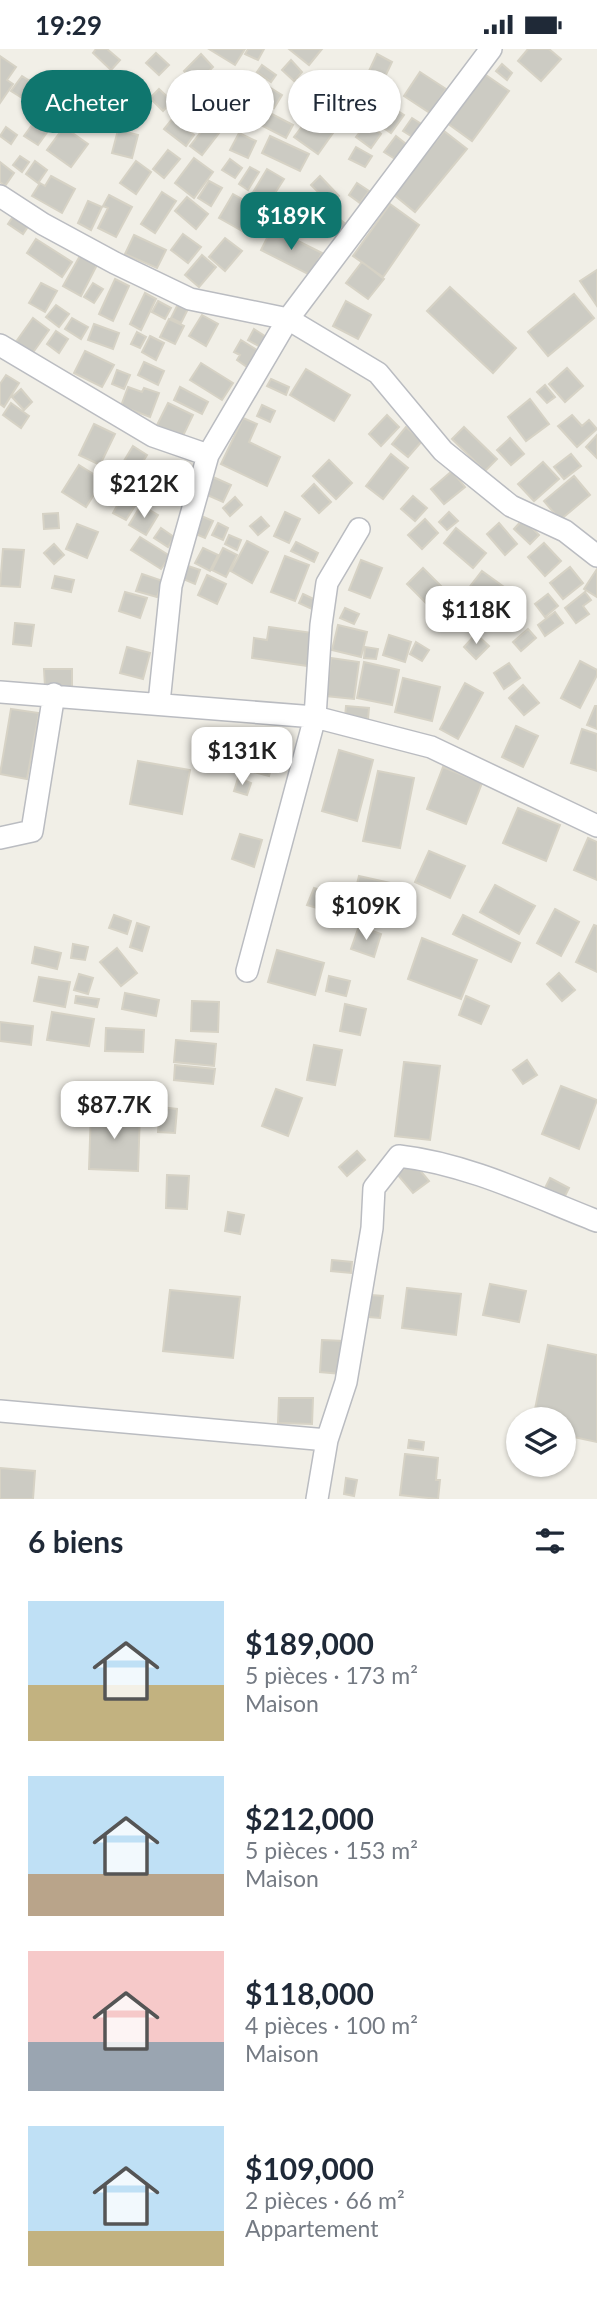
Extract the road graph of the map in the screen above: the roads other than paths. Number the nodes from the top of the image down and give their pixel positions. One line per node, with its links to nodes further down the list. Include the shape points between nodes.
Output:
1 (491, 49): 3 (street)
2 (0, 197): 3 (street, via 91,250 190,299)
3 (288, 319): 5 (street); 7 (street, via 378,373 443,451 510,506 565,531)
4 (0, 345): 5 (street, via 153,436)
5 (208, 455): 10 (street, via 171,586)
6 (359, 529): 11 (street, via 327,583)
7 (597, 556)
8 (0, 692): 9 (street)
9 (54, 694): 10 (street); 13 (street, via 32,831)
10 (159, 703): 11 (street)
11 (315, 717): 12 (street, via 431,747); 14 (street)
12 (597, 826)
13 (0, 838)
14 (247, 971)
15 (597, 1221): 17 (street, via 467,1172 399,1156 374,1188 372,1228 346,1381)
16 (0, 1411): 17 (street)
17 (327, 1440): 18 (street)
18 (317, 1499)

